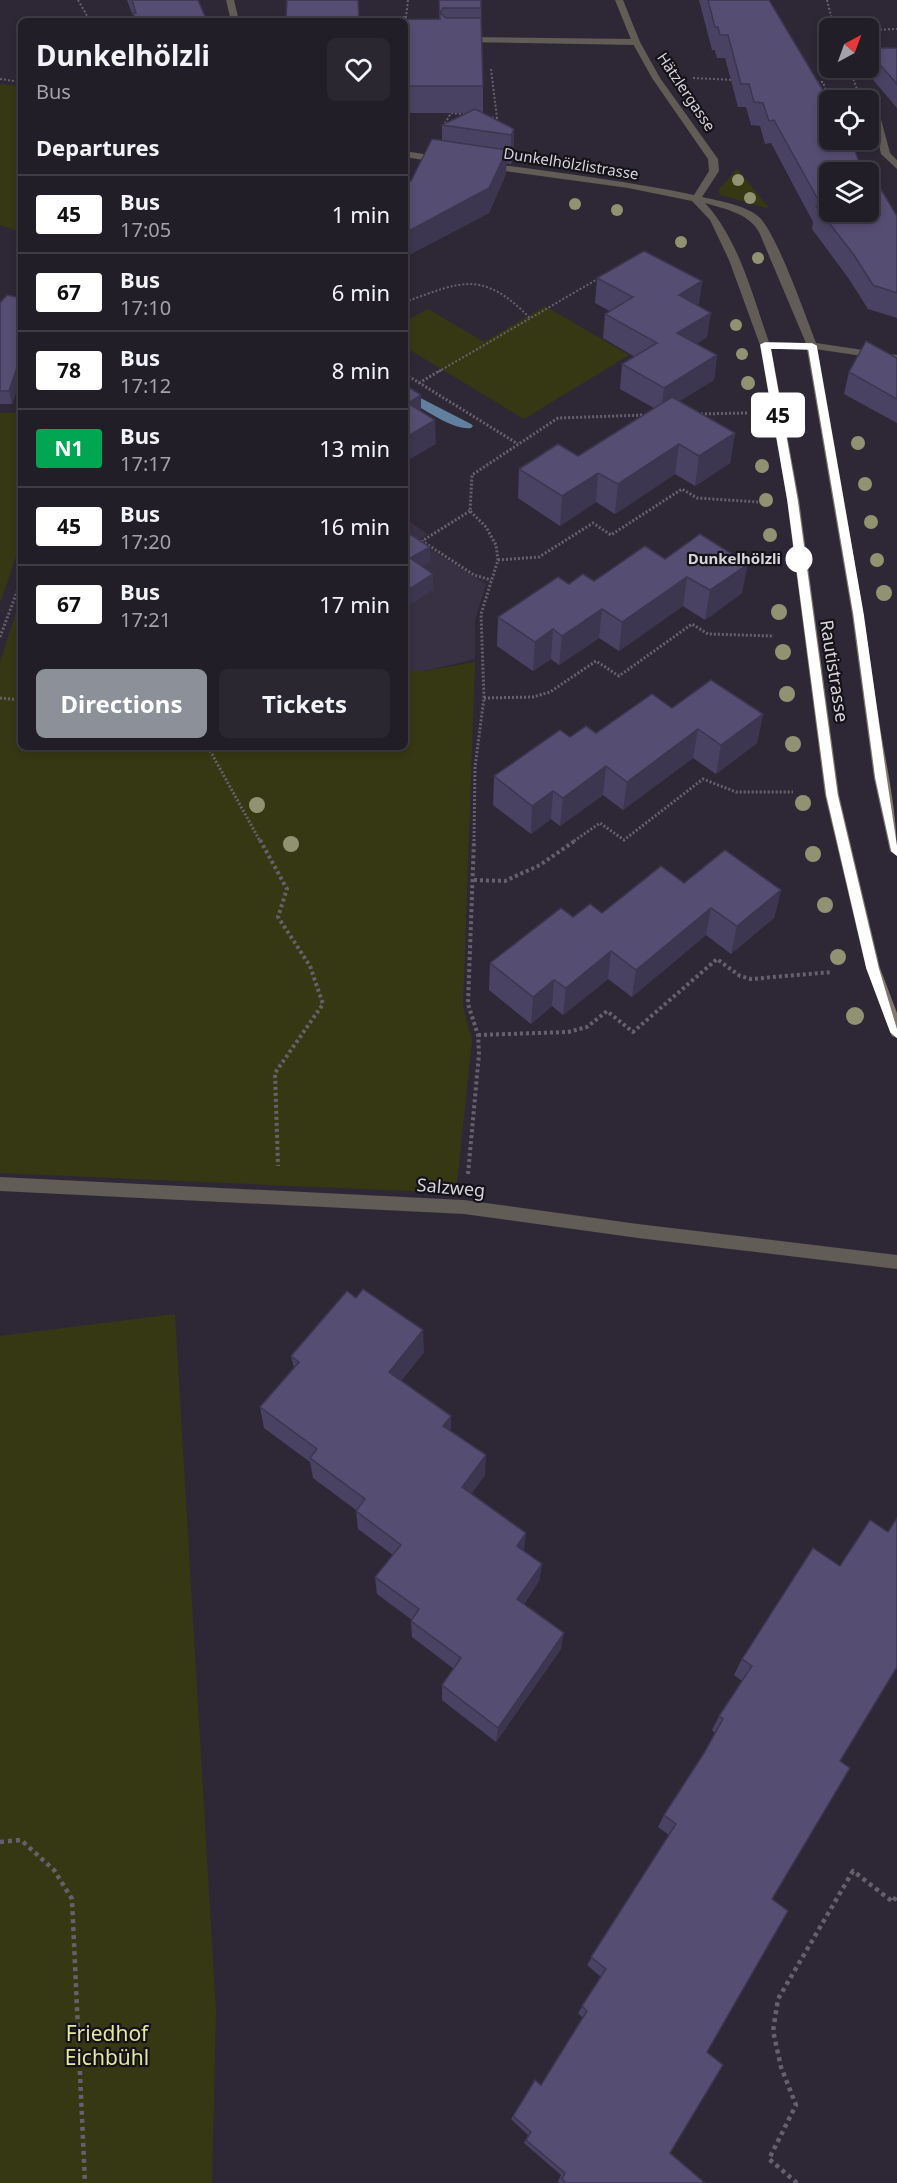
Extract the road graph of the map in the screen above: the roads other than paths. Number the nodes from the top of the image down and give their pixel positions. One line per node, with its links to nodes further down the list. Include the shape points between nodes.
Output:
1 (230, 0): 3 (street)
2 (620, 0): 5 (street, Hätzlergasse)
3 (234, 18)
4 (457, 39): 5 (street)
5 (636, 42): 11 (street, Hätzlergasse, via 712,159 714,171)
6 (879, 130): 10 (street, via 886,154)
7 (408, 154): 8 (street)
8 (458, 162)
9 (479, 165): 11 (street, Dunkelhölzlistrasse)
10 (897, 166)
11 (696, 199): 12 (street, via 714,219 734,260); 13 (street, via 738,209 756,220)
12 (765, 345): 13 (street); 16 (street, Rautistrasse, via 793,500 832,795 873,968)
13 (812, 346): 14 (street); 15 (street, Rautistrasse, via 858,614 881,778)
14 (897, 358)
15 (897, 851)
16 (897, 1032)
17 (0, 1184): 18 (street, Salzweg, via 464,1207)
18 (897, 1262)

